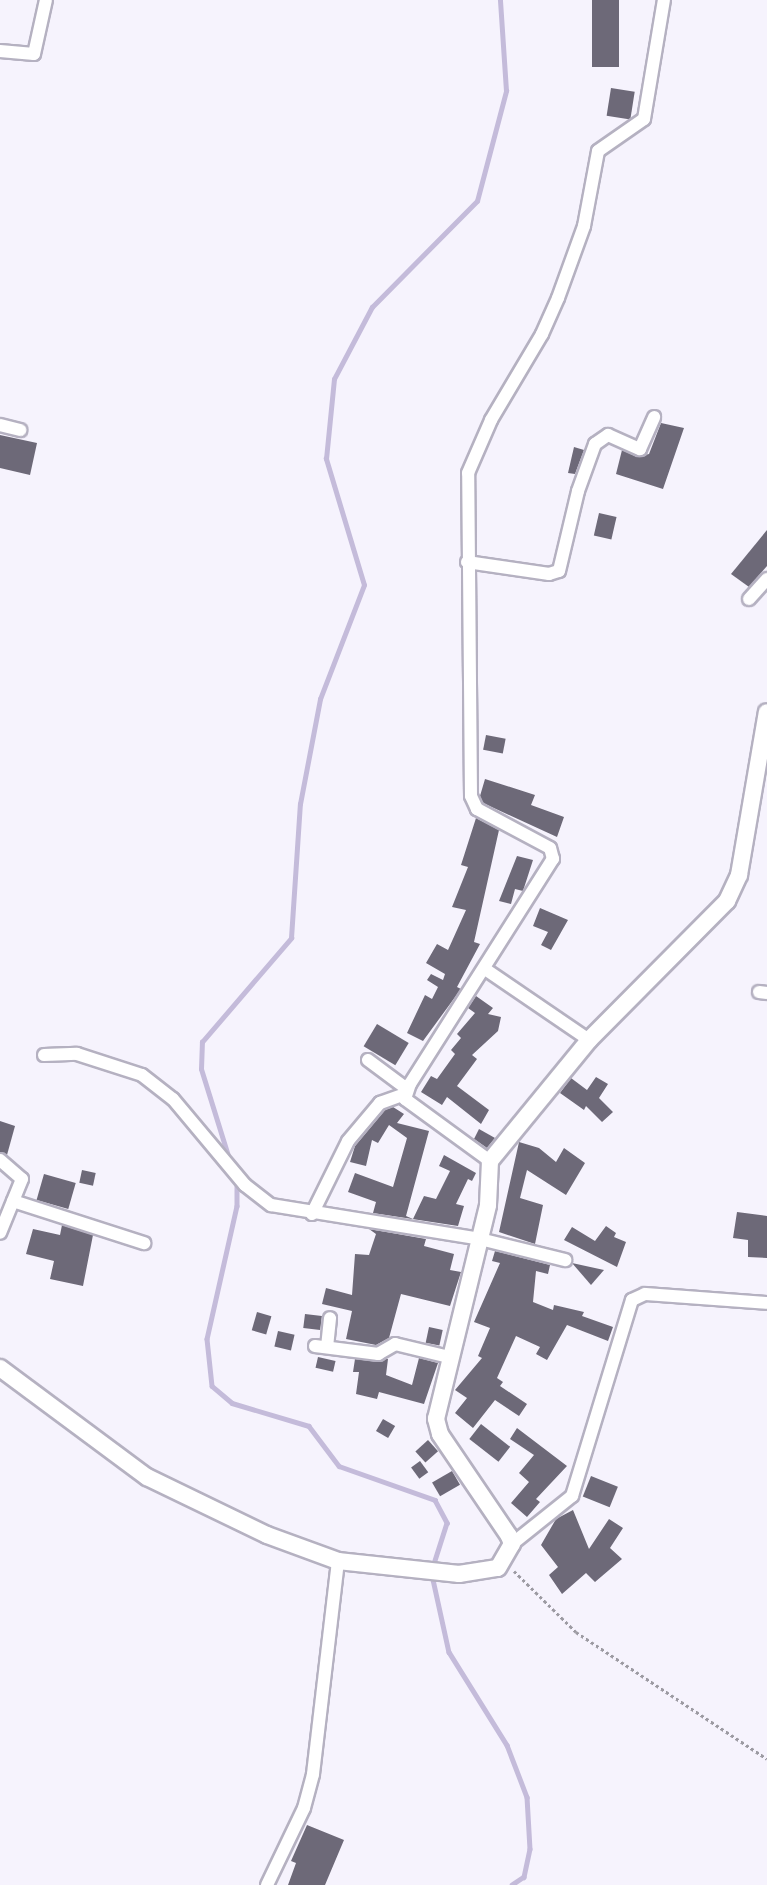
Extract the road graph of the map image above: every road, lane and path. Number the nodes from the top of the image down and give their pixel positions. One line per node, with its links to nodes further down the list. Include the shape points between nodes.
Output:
1 (46, 0): 3 (street, via 34,54)
2 (664, 0): 7 (street, via 645,119 598,152 584,226 558,298 475,453 468,473)
3 (0, 51)
4 (654, 417): 7 (street, via 640,449 608,435 595,444 578,491 559,571 549,574)
5 (0, 424): 6 (street)
6 (20, 430)
7 (467, 562): 11 (street, via 471,796 477,808 550,848 553,859)
8 (767, 579): 9 (street)
9 (749, 600)
10 (767, 712): 12 (street, via 733,891)
11 (485, 969): 12 (street); 15 (street)
12 (589, 1040): 17 (street)
13 (44, 1055): 19 (street, via 77,1054 142,1075 173,1099 260,1198 283,1209)
14 (368, 1060): 15 (street)
15 (406, 1091): 17 (street, via 410,1107); 19 (street, via 380,1103 348,1141)
16 (0, 1160): 18 (street, via 22,1179)
17 (490, 1161): 21 (street)
18 (13, 1201): 20 (street); 22 (street)
19 (312, 1214): 21 (street)
20 (0, 1233)
21 (480, 1239): 23 (street); 26 (street)
22 (144, 1243)
23 (565, 1260)
24 (767, 1303): 28 (street, via 645,1294 632,1300 572,1496)
25 (330, 1318): 26 (street, via 321,1347 378,1354 395,1344)
26 (449, 1357): 28 (street, via 436,1419 440,1434)
27 (0, 1368): 29 (street, via 147,1477 230,1519)
28 (512, 1544): 30 (street)
29 (338, 1561): 30 (street, via 474,1574); 32 (street, via 313,1774 304,1808)
30 (504, 1562): 31 (path, via 576,1632)
31 (767, 1759)
32 (267, 1885)

